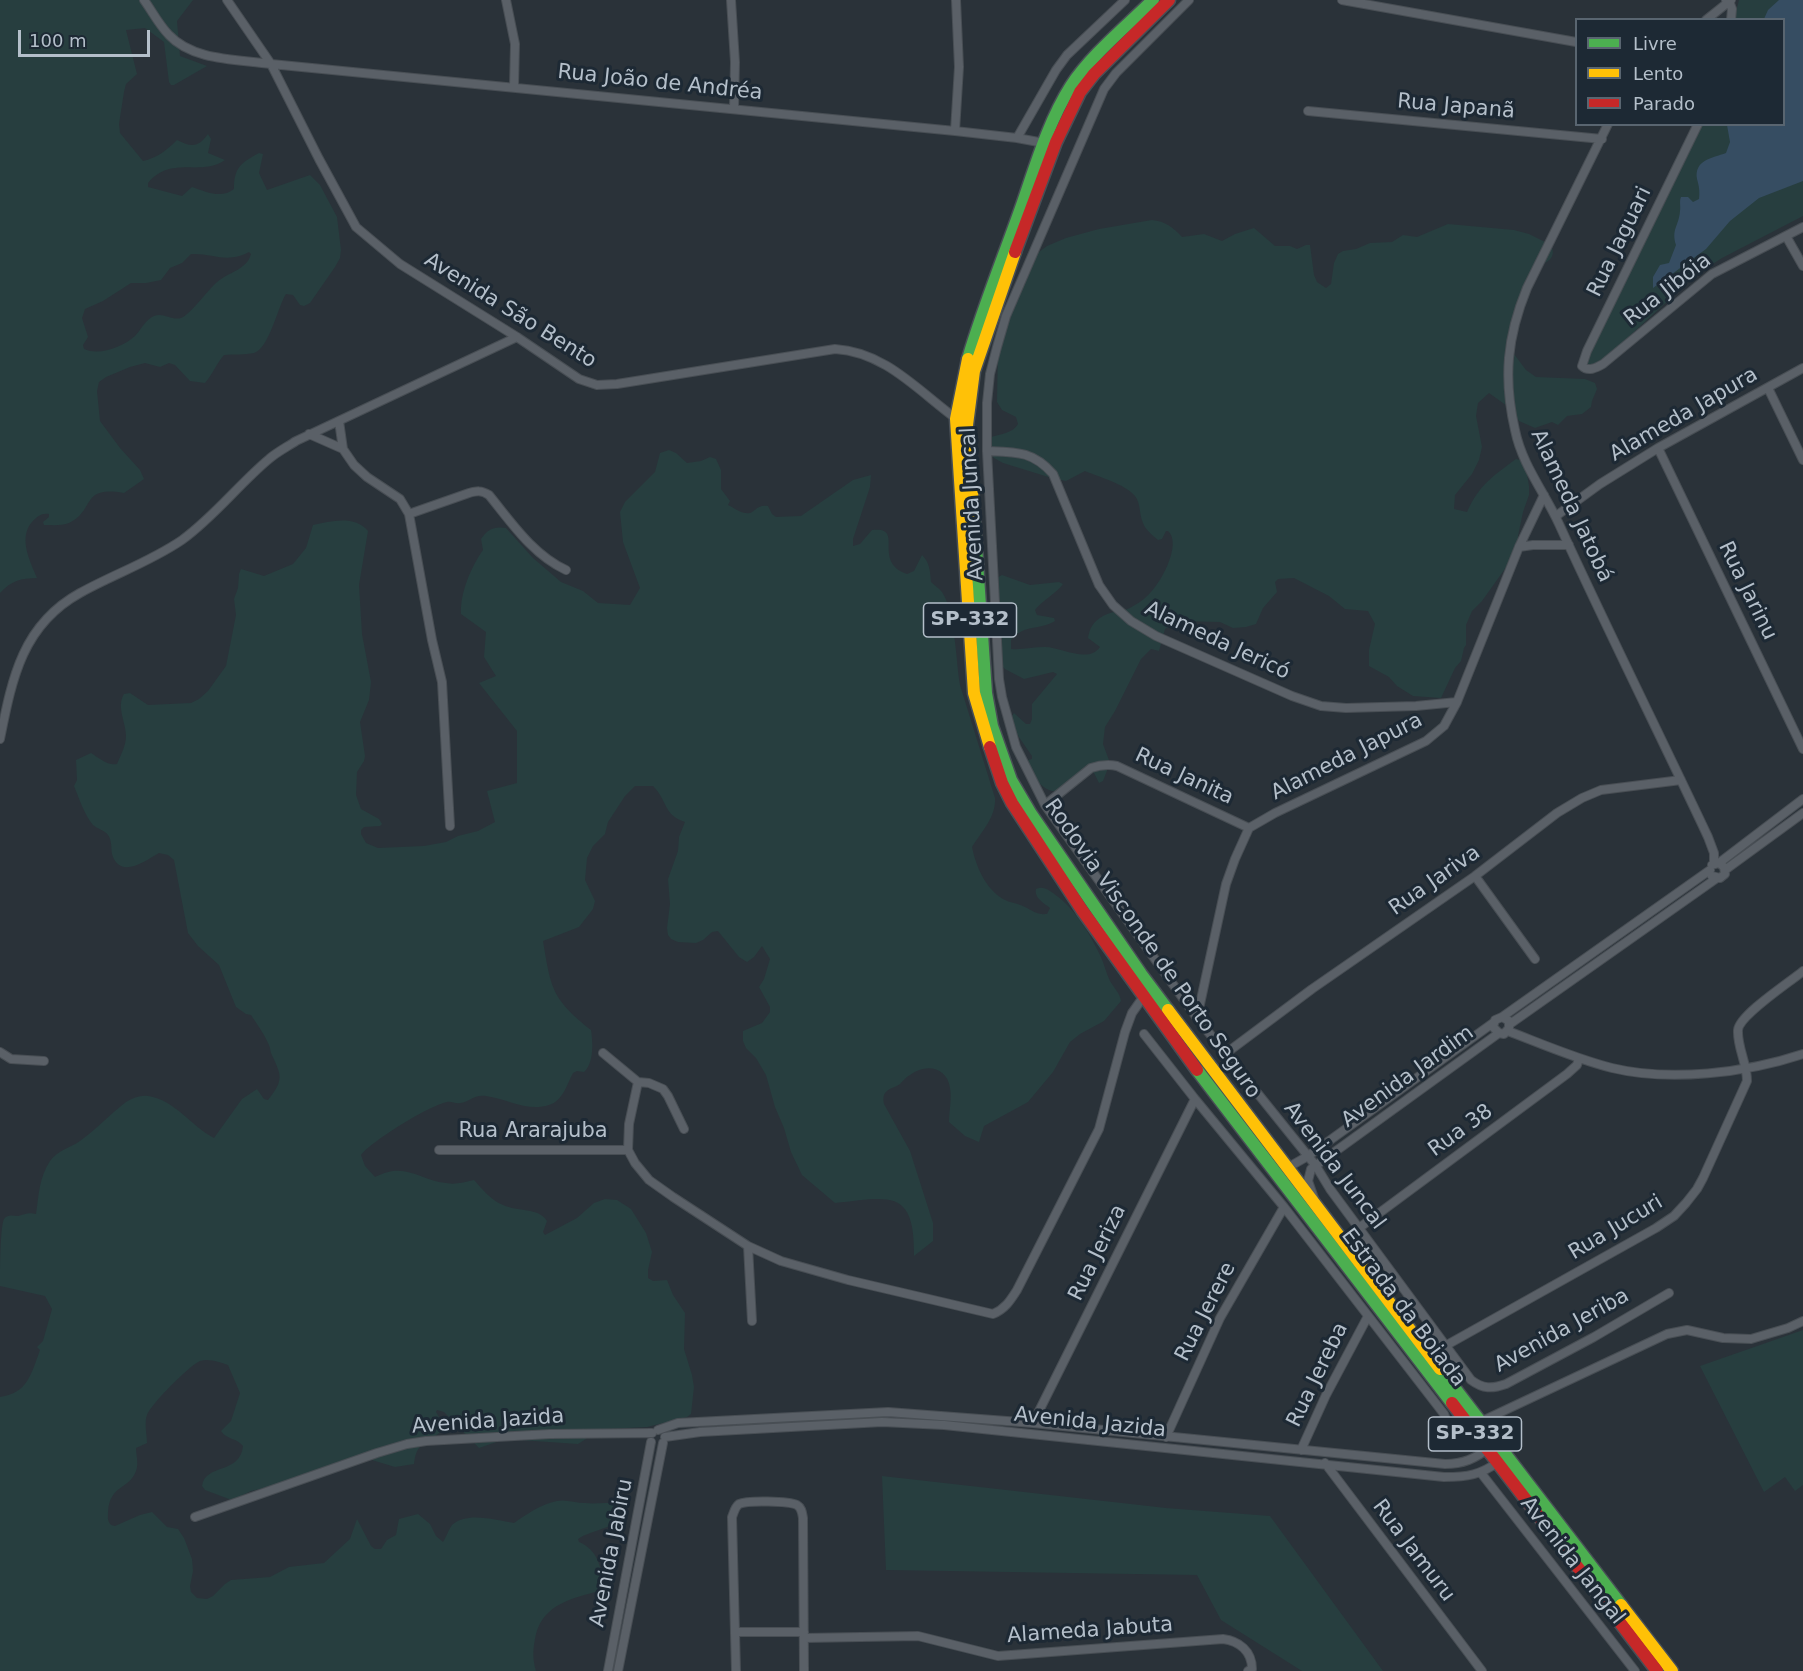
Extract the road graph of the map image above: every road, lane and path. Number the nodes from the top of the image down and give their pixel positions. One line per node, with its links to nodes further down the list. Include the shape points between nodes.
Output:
1 (144, 0): 15 (street, Rua João de Andréa, via 180,44 208,55)
2 (226, 0): 15 (street, Avenida São Bento)
3 (506, 0): 16 (street, via 514,44)
4 (731, 0): 17 (street)
5 (956, 0): 21 (street, via 959,67)
6 (1125, 0): 22 (street, via 1067,55)
7 (1154, 0): 24 (main road, Rodovia Visconde de Porto Seguro / SP-332, via 1087,65 1071,86)
8 (1169, 0): 33 (main road, Rodovia Visconde de Porto Seguro / SP-332, via 1094,74 1071,109 982,345)
9 (1189, 0): 37 (street, Avenida Juncal, via 1116,73 1095,109 1006,316 990,374)
10 (1342, 0): 14 (street)
11 (1728, 0): 12 (street); 13 (street)
12 (1708, 18)
13 (1731, 18)
14 (1575, 42)
15 (271, 64): 16 (street, Rua João de Andréa); 28 (street, Avenida São Bento, via 356,227 400,264)
16 (514, 87): 17 (street, Rua João de Andréa)
17 (734, 108): 21 (street, Rua João de Andréa)
18 (1308, 111): 23 (street, Rua Japanã)
19 (1607, 126): 23 (street, Alameda Jatobá)
20 (1697, 126): 30 (street, Rua Jaguari, via 1584,358 1582,366)
21 (955, 131): 22 (street, Rua João de Andréa)
22 (1017, 138): 24 (street, Rua João de Andréa)
23 (1602, 139): 39 (street, Alameda Jatobá, via 1527,288 1510,342 1508,365 1515,431)
24 (1044, 143): 33 (main road, Rodovia Visconde de Porto Seguro / SP-332, via 971,343 964,372)
25 (1803, 227): 26 (street, Rua Jibóia)
26 (1786, 236): 27 (street); 30 (street, Rua Jibóia, via 1712,274 1603,364)
27 (1803, 266)
28 (517, 337): 32 (street); 33 (street, Avenida São Bento, via 579,380 597,385 835,349 850,350 894,370)
29 (1803, 368): 31 (street, Alameda Japura)
30 (1591, 369)
31 (1768, 388): 35 (street, Alameda Japura); 38 (street)
32 (339, 422): 34 (street); 36 (street)
33 (962, 422): 60 (main road, Rodovia Visconde de Porto Seguro / SP-332, via 974,693 984,729 1012,803); 81 (main road, Rodovia Visconde de Porto Seguro / SP-332, via 986,693 992,726 1011,780 1141,974)
34 (309, 434): 36 (street); 46 (street, via 270,458 183,539 59,606 29,642 17,666)
35 (1658, 448): 41 (street, Alameda Japura); 47 (street, Rua Jarinu)
36 (343, 449): 40 (street, via 367,477 400,499)
37 (987, 451): 45 (street, Alameda Jericó, via 1016,452 1044,463 1053,474 1099,585 1113,605 1156,636 1321,706); 50 (street, Avenida Juncal, via 1002,697 1016,747)
38 (1803, 460)
39 (1544, 495): 41 (street, Alameda Jatobá); 43 (street, Alameda Japura)
40 (409, 514): 44 (street, via 479,490 489,495 539,554); 52 (street, via 442,682)
41 (1556, 516): 42 (street, Alameda Jatobá)
42 (1569, 545): 43 (street); 48 (street, Alameda Jatobá)
43 (1519, 547): 45 (street, Alameda Japura)
44 (566, 570)
45 (1456, 702): 53 (street, Alameda Japura, via 1444,726 1426,741)
46 (0, 739)
47 (1803, 749)
48 (1682, 780): 54 (street, Alameda Jatobá, via 1708,837); 56 (street, Rua Jariva, via 1601,790 1582,798)
49 (1803, 799): 54 (street)
50 (1045, 805): 53 (street, Rua Janita, via 1091,768 1110,765); 62 (street, Avenida Juncal)
51 (1803, 813): 55 (street)
52 (450, 826)
53 (1249, 828): 62 (street, via 1226,884)
54 (1714, 865): 55 (street, via 1722,864); 57 (street, via 1710,874); 61 (street)
55 (1725, 870): 57 (street, via 1723,876)
56 (1475, 876): 58 (street); 69 (street, Rua Jariva, via 1312,988)
57 (1716, 878): 64 (street)
58 (1535, 959)
59 (1803, 971): 73 (street, via 1752,1010 1739,1025 1738,1040)
60 (1144, 996): 82 (main road, Rodovia Visconde de Porto Seguro / SP-332); 86 (street, via 1125,1032 1099,1129 1017,1290 1000,1311 985,1314 849,1280 781,1262)
61 (1502, 1017): 63 (street); 64 (street, via 1509,1021)
62 (1197, 1018): 69 (street, Avenida Juncal)
63 (1493, 1023): 66 (street); 79 (street, Avenida Jardim)
64 (1509, 1028): 66 (street); 71 (street)
65 (1144, 1034): 75 (street)
66 (1499, 1034): 80 (street, Avenida Jardim)
67 (0, 1052): 72 (street, via 11,1059)
68 (603, 1053): 74 (street)
69 (1225, 1054): 79 (street, Avenida Juncal)
70 (1803, 1054): 73 (street)
71 (1579, 1058): 73 (street, via 1648,1074); 85 (street, Rua 38, via 1568,1074)
72 (44, 1061)
73 (1747, 1069): 91 (street, Rua Jucuri, via 1745,1088 1697,1189 1674,1216)
74 (638, 1082): 76 (street, via 663,1089); 78 (street)
75 (1195, 1099): 84 (street); 94 (street, Rua Jeriza)
76 (684, 1130)
77 (439, 1150): 78 (street, Rua Ararajuba)
78 (628, 1150): 86 (street, via 649,1180)
79 (1308, 1156): 80 (street, Avenida Juncal); 81 (street, Avenida Jardim)
80 (1316, 1166): 83 (street, via 1309,1172 1308,1181); 85 (street, Avenida Juncal)
81 (1289, 1169): 82 (main road, via 1286,1181); 83 (main road, Rodovia Visconde de Porto Seguro / SP-332)
82 (1294, 1197): 101 (main road, Estrada da Boiada / SP-332)
83 (1316, 1205): 93 (main road, Estrada da Boiada / SP-332)
84 (1284, 1207): 88 (street); 98 (street, Rua Jerere, via 1220,1318)
85 (1359, 1228): 91 (street, Avenida Juncal)
86 (748, 1246): 89 (street)
87 (1669, 1293): 92 (street, Avenida Jeriba, via 1506,1384 1486,1388)
88 (1368, 1316): 96 (street, via 1444,1414); 103 (street, Rua Jereba)
89 (752, 1321)
90 (1803, 1321): 93 (street, via 1751,1339 1687,1330 1667,1334)
91 (1445, 1346): 92 (street, Avenida Juncal)
92 (1472, 1380)
93 (1480, 1422): 101 (main road, Estrada da Boiada / SP-332)
94 (1033, 1423): 95 (street, Avenida Jazida, via 888,1412 678,1423); 97 (street, Rua Jeriza, via 1025,1428); 98 (street, Avenida Jazida)
95 (655, 1432): 99 (street, via 664,1434); 100 (street); 108 (street, Avenida Jazida, via 550,1434 407,1444)
96 (1451, 1432)
97 (1031, 1435): 99 (street, Avenida Jazida, via 882,1422 700,1432); 102 (street, Avenida Jazida)
98 (1166, 1437): 102 (street, Rua Jerere, via 1171,1443); 103 (street, Avenida Jazida)
99 (664, 1440): 100 (street, via 657,1446); 112 (street, Avenida Jabiru)
100 (651, 1442): 111 (street, Avenida Jabiru)
101 (1491, 1446): 104 (street, Avenida Jazida, via 1477,1458 1461,1464); 105 (main road, Estrada da Boiada / SP-332)
102 (1164, 1449): 106 (street, Avenida Jazida)
103 (1301, 1450): 104 (street, Avenida Jazida)
104 (1318, 1452): 106 (street, Rua Jamuru)
105 (1501, 1459): 107 (street, Avenida Jazida); 118 (main road, Estrada da Boiada / SP-332); 119 (main road, Estrada da Boiada / SP-332)
106 (1326, 1464): 107 (street, Avenida Jazida, via 1444,1477); 116 (street, Rua Jamuru)
107 (1481, 1473): 117 (street, Avenida Jangal)
108 (195, 1517)
109 (735, 1632): 110 (street); 110 (street, via 734,1509 742,1503 784,1502 796,1504 803,1518); 113 (street)
110 (804, 1635): 114 (street); 115 (street, Alameda Jabuta, via 918,1636 998,1656 1223,1639 1242,1646 1250,1656 1252,1669)
111 (608, 1671)
112 (618, 1671)
113 (736, 1671)
114 (804, 1671)
115 (1248, 1671)
116 (1482, 1671)
117 (1635, 1671)
118 (1657, 1671)
119 (1672, 1671)

